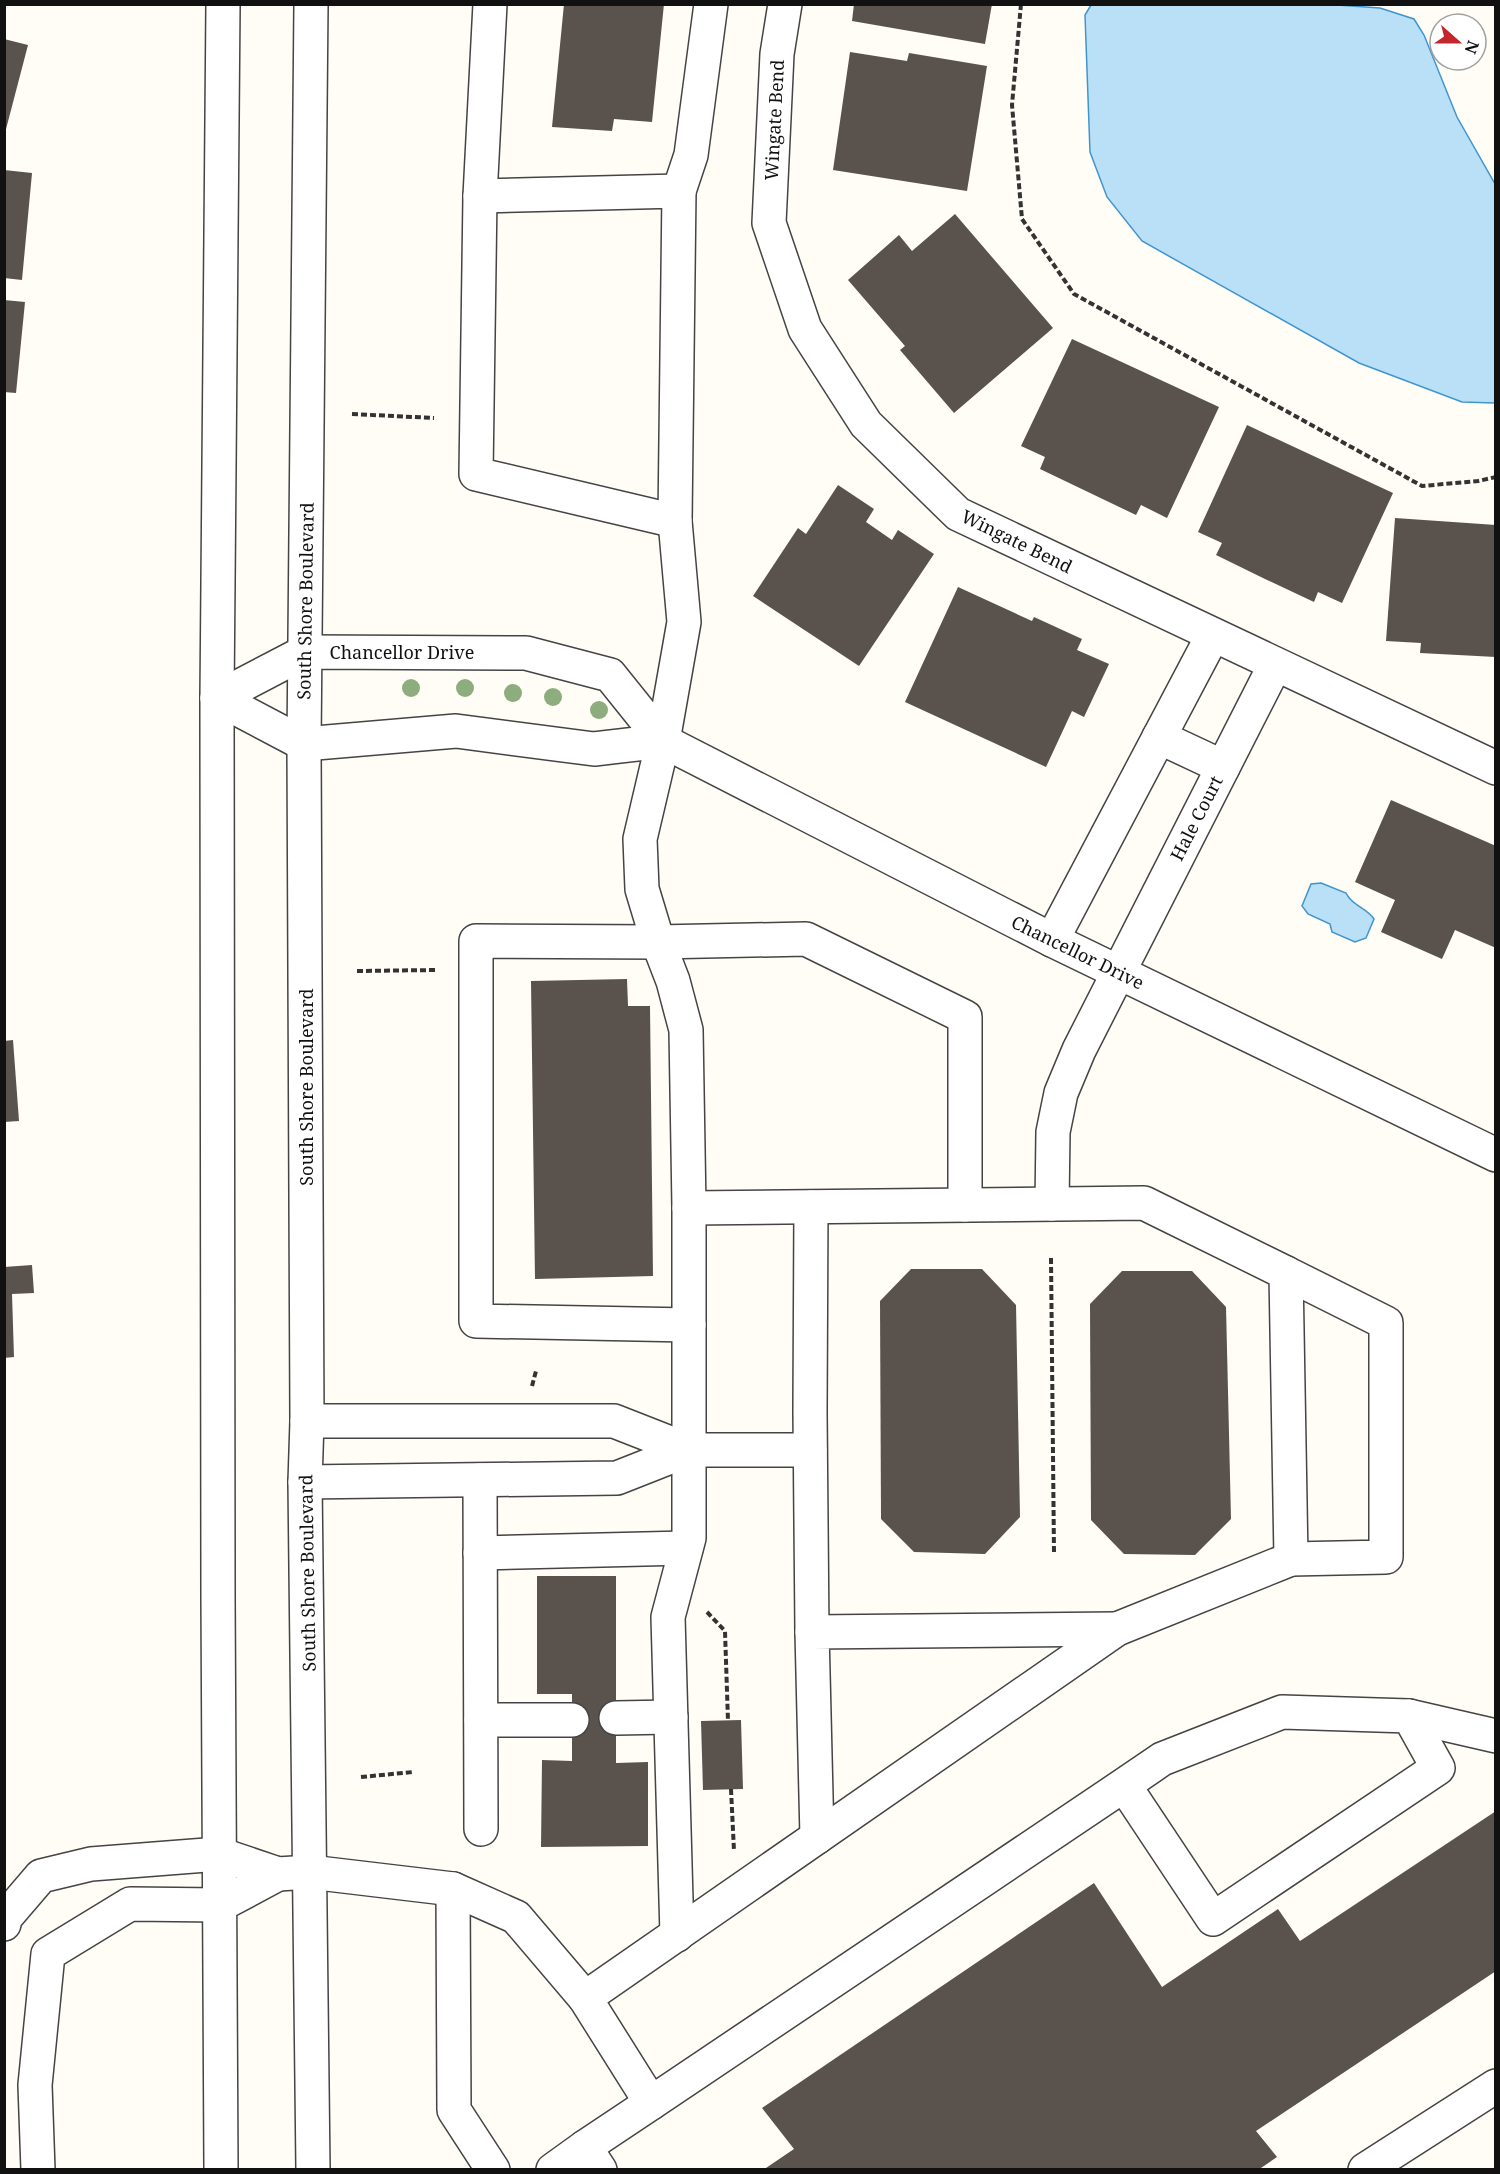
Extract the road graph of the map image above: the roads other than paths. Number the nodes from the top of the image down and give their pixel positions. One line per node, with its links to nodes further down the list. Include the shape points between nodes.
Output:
1 (223, 4): 12 (street)
2 (311, 4): 10 (street, South Shore Boulevard)
3 (490, 4): 7 (street)
4 (711, 4): 6 (street, via 691,155)
5 (785, 4): 9 (street, Wingate Bend, via 777,54 769,223 805,329 866,424 958,514)
6 (679, 191): 7 (street); 8 (street)
7 (480, 196): 8 (street, via 476,474)
8 (675, 521): 14 (street, via 684,622)
9 (1213, 635): 11 (street, Wingate Bend); 13 (street)
10 (305, 652): 12 (street, Chancellor Drive); 14 (street, Chancellor Drive, via 526,653 610,675); 15 (street, South Shore Boulevard)
11 (1275, 665): 16 (street, Hale Court); 17 (street, Wingate Bend)
12 (217, 698): 15 (street); 47 (street)
13 (1159, 737): 16 (street); 18 (street)
14 (663, 741): 15 (street, via 594,748 456,730); 18 (street, Chancellor Drive); 19 (street, via 640,839 642,889)
15 (304, 744): 28 (street, South Shore Boulevard)
16 (1223, 767): 20 (street, Hale Court)
17 (1496, 768)
18 (1052, 940): 20 (street, Chancellor Drive)
19 (658, 942): 23 (street, via 806,939 965,1017); 25 (street, via 686,1030); 27 (street, via 476,941 476,1321)
20 (1119, 972): 21 (street, Chancellor Drive); 22 (street, Hale Court, via 1061,1093 1053,1132)
21 (1496, 1155)
22 (1052, 1204): 23 (street); 26 (street, via 1144,1203)
23 (965, 1205): 24 (street)
24 (811, 1207): 25 (street); 30 (street)
25 (689, 1208): 27 (street)
26 (1286, 1273): 35 (street); 35 (street, via 1386,1323 1386,1557)
27 (689, 1325): 29 (street)
28 (308, 1421): 29 (street, via 614,1421); 32 (street, South Shore Boulevard)
29 (688, 1450): 30 (street); 31 (street, via 617,1478); 33 (street)
30 (810, 1450): 37 (street)
31 (480, 1479): 32 (street); 34 (street)
32 (305, 1482): 48 (street, South Shore Boulevard)
33 (686, 1548): 34 (street); 39 (street, via 668,1617)
34 (480, 1552): 41 (street)
35 (1290, 1559): 36 (street)
36 (1117, 1629): 37 (street); 46 (street)
37 (812, 1632): 46 (street)
38 (1408, 1716): 43 (street); 44 (street, via 1282,1712 1162,1759); 44 (street, via 1438,1768 1213,1919)
39 (671, 1717): 40 (street); 53 (street)
40 (616, 1718)
41 (481, 1720): 42 (street); 45 (street)
42 (572, 1720)
43 (1496, 1736)
44 (1124, 1785): 56 (street)
45 (481, 1829)
46 (818, 1837): 53 (street)
47 (219, 1854): 49 (street); 51 (street); 52 (street, via 91,1864 41,1876)
48 (310, 1872): 49 (street); 50 (street); 60 (street, South Shore Boulevard)
49 (278, 1874): 51 (street)
50 (453, 1889): 54 (street, via 516,1917); 61 (street, via 454,2110)
51 (220, 1905): 58 (street, via 130,1904 48,1954 35,2085); 59 (street)
52 (4, 1924)
53 (677, 1935): 54 (street)
54 (585, 1998): 56 (street)
55 (1496, 2086): 63 (street)
56 (651, 2103): 57 (street)
57 (593, 2158): 62 (street)
58 (38, 2169)
59 (221, 2169)
60 (313, 2169)
61 (493, 2169)
62 (553, 2169)
63 (1365, 2169)

